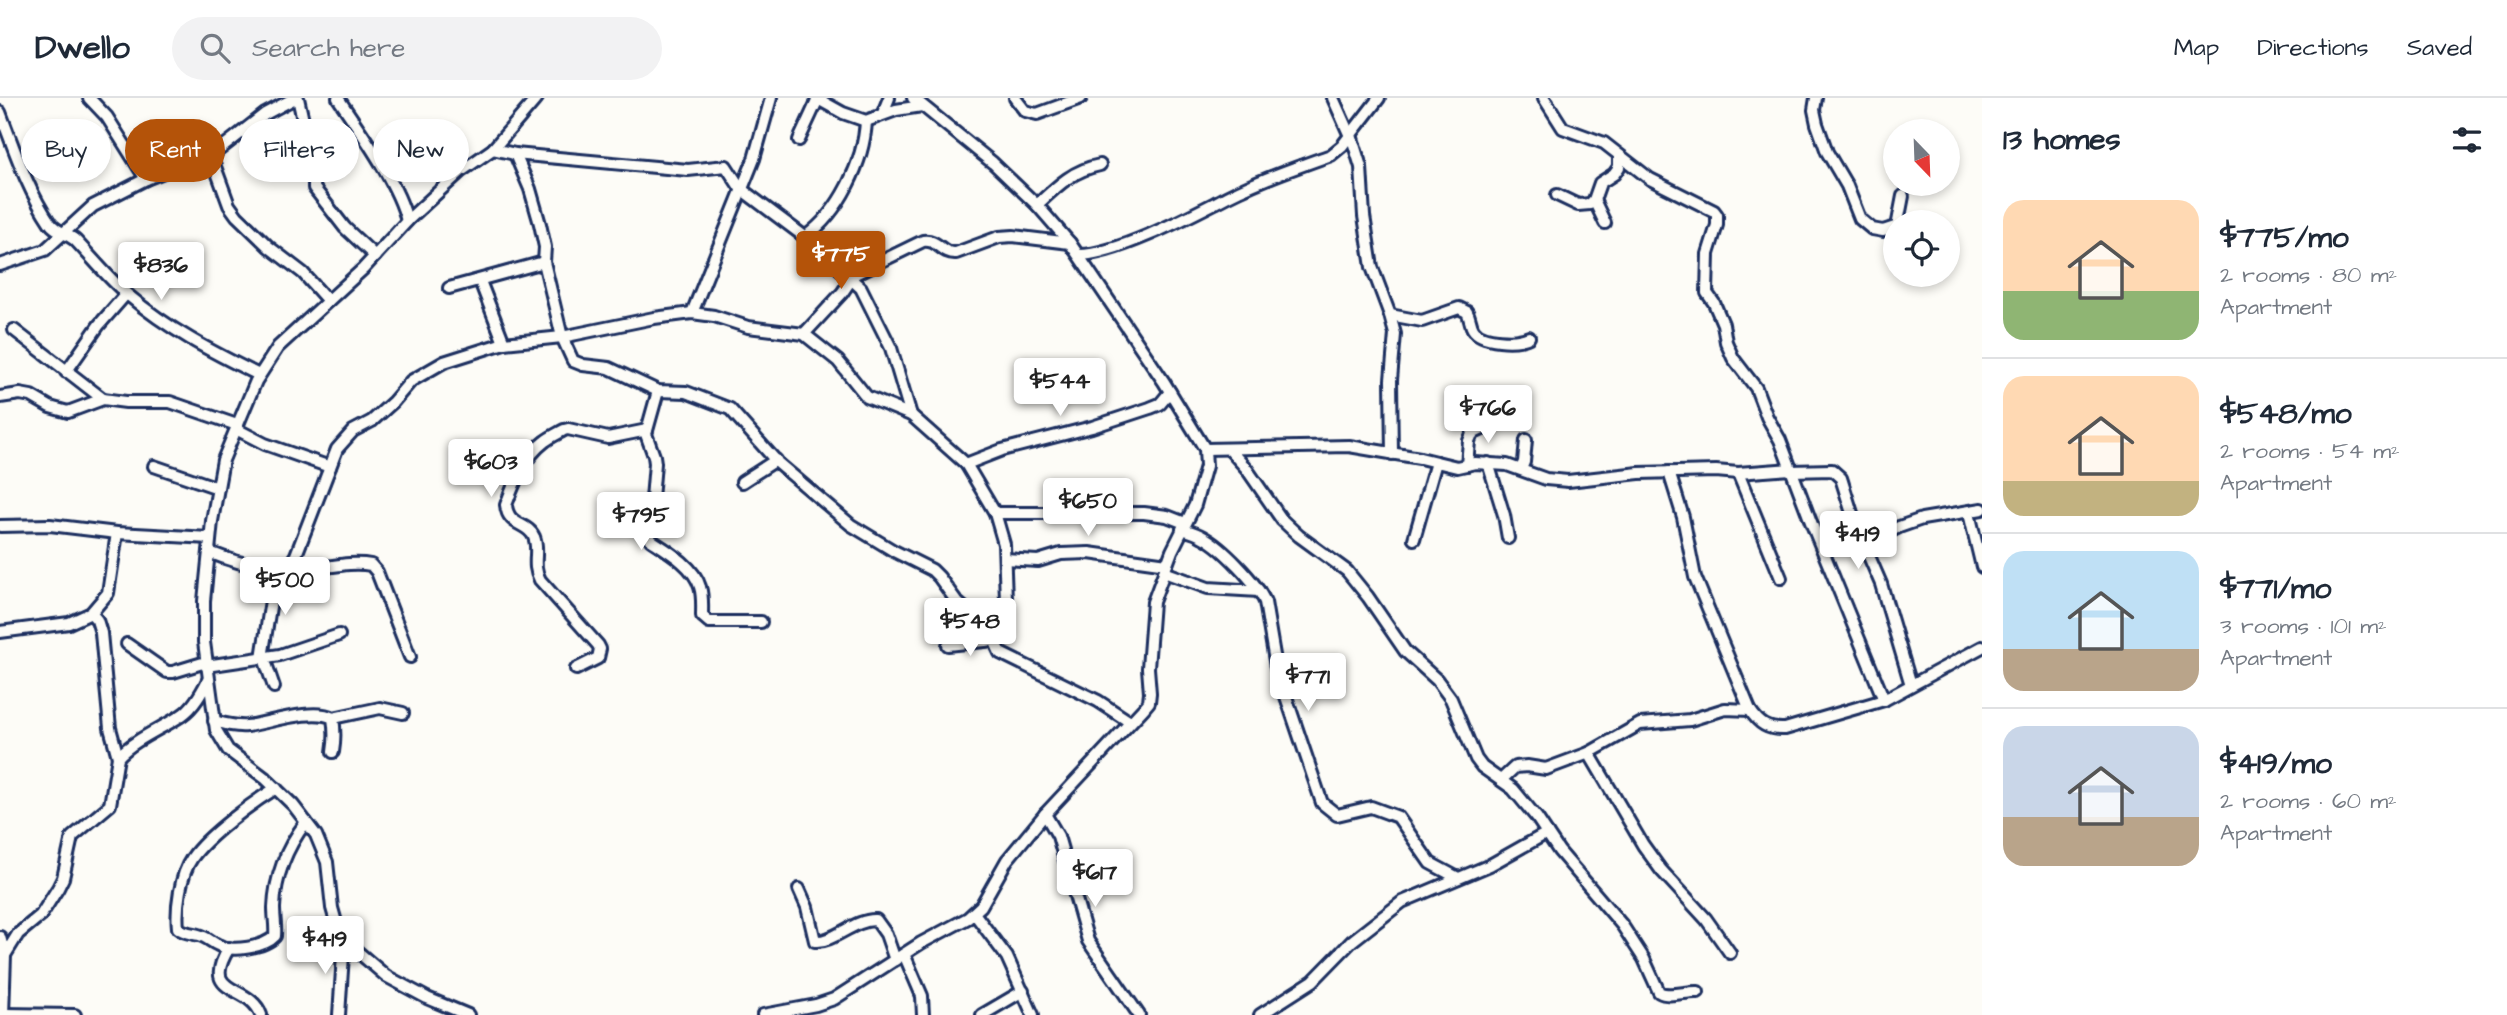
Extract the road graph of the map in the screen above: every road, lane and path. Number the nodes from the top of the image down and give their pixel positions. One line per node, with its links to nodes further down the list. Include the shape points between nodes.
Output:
1 (89, 98): 22 (street)
2 (338, 98): 35 (street, via 391,181)
3 (537, 98): 23 (street)
4 (771, 98): 28 (street)
5 (817, 98): 18 (street); 20 (street)
6 (889, 98): 17 (street)
7 (913, 98): 15 (street)
8 (1015, 98): 9 (street, via 1025,111 1037,114)
9 (1081, 98)
10 (1333, 98): 19 (street)
11 (1379, 98): 19 (street)
12 (1544, 98): 25 (street, via 1563,128 1604,144)
13 (1816, 98): 37 (street, via 1814,110 1827,152 1860,219 1871,229)
14 (292, 99): 21 (street); 42 (street, via 314,167 314,188 345,228)
15 (922, 106): 17 (street); 34 (street)
16 (0, 112): 38 (street, via 30,191 51,226)
17 (883, 113): 18 (street)
18 (866, 121): 39 (street, via 861,150 839,201)
19 (1351, 136): 41 (street, via 1331,155 1173,224); 51 (street, via 1361,167 1372,267)
20 (799, 139)
21 (225, 144)
22 (125, 146)
23 (493, 149): 24 (street); 35 (street, via 460,172)
24 (515, 154): 27 (street, via 688,170); 43 (street, via 541,224)
25 (1619, 156): 33 (street, via 1619,167 1600,183); 79 (street, via 1650,179 1717,215 1708,254 1707,293 1733,358 1756,388)
26 (1100, 165): 34 (street, via 1072,174)
27 (726, 166): 28 (street); 31 (street)
28 (750, 167): 31 (street)
29 (140, 182): 38 (street, via 93,206)
30 (221, 182): 49 (street, via 237,216)
31 (741, 189): 39 (street); 50 (street)
32 (1557, 195): 33 (street, via 1584,206)
33 (1594, 200): 36 (street)
34 (1037, 205): 40 (street)
35 (407, 221): 42 (street)
36 (1605, 223)
37 (1883, 231)
38 (65, 233): 44 (street, via 42,251); 48 (street)
39 (805, 237): 45 (street)
40 (1070, 243): 41 (street); 45 (street, via 999,237 945,253 929,240)
41 (1079, 255): 60 (street)
42 (375, 256): 49 (street)
43 (544, 262): 46 (street); 54 (street)
44 (0, 265)
45 (851, 278): 53 (street); 63 (street, via 861,288 891,348)
46 (480, 281): 47 (street); 56 (street)
47 (449, 288)
48 (126, 294): 57 (street); 58 (street, via 194,343)
49 (328, 300): 58 (street, via 278,347)
50 (692, 313): 53 (street); 54 (street)
51 (1390, 315): 55 (street, via 1422,321 1459,308 1484,337 1516,341); 70 (street, via 1395,346)
52 (14, 330): 57 (street)
53 (804, 334): 63 (street, via 838,361 867,397)
54 (562, 337): 56 (street); 59 (street, via 573,361 609,368)
55 (1529, 337)
56 (504, 343): 77 (street, via 444,362 416,377 372,421 343,441)
57 (66, 372): 62 (street)
58 (259, 375): 65 (street)
59 (658, 391): 66 (street); 71 (street, via 686,392 730,409)
60 (1170, 392): 68 (street); 74 (street, via 1150,408)
61 (0, 397): 62 (street, via 31,396 68,412)
62 (103, 399): 65 (street, via 176,404)
63 (911, 415): 74 (street)
64 (1504, 419): 75 (street, via 1472,435)
65 (236, 427): 77 (street, via 265,444); 83 (street)
66 (647, 430): 102 (street, via 654,456 651,540 694,575 704,620); 112 (street, via 618,438 564,430 533,453 506,505 509,518 532,533 540,580 600,649 595,661)
67 (1525, 440): 78 (street)
68 (1205, 449): 69 (street); 88 (street, via 1206,466)
69 (1229, 449): 70 (street, via 1349,446); 127 (street, via 1283,520 1347,570 1405,651 1451,699 1476,760)
70 (1392, 454): 72 (street)
71 (776, 460): 82 (street); 105 (street, via 851,524 932,570 957,601 983,622)
72 (1436, 463): 75 (street); 92 (street)
73 (1488, 463): 75 (street); 78 (street); 91 (street)
74 (967, 464): 85 (street)
75 (1467, 465)
76 (154, 466): 83 (street)
77 (330, 467): 98 (street, via 296,555)
78 (1521, 469): 80 (street, via 1546,479 1568,481)
79 (1791, 470): 81 (street); 93 (street, via 1839,474); 116 (street)
80 (1669, 472): 81 (street); 118 (street, via 1695,577)
81 (1738, 473): 99 (street)
82 (742, 482)
83 (218, 488): 90 (street)
84 (1982, 509): 86 (street)
85 (995, 513): 88 (street, via 1144,513 1167,516); 95 (street)
86 (1969, 513): 93 (street, via 1922,519); 96 (street)
87 (0, 526): 89 (street, via 50,525)
88 (1184, 526): 97 (street); 100 (street, via 1206,538)
89 (117, 533): 90 (street); 101 (street, via 108,593)
90 (210, 538): 94 (street)
91 (1508, 538)
92 (1414, 539)
93 (1863, 545): 114 (street, via 1889,606)
94 (209, 552): 98 (street, via 237,564); 111 (street, via 204,601)
95 (1004, 559): 97 (street, via 1038,561 1089,553); 105 (street, via 1006,600)
96 (1982, 567)
97 (1165, 568): 100 (street, via 1208,588); 123 (street, via 1152,611 1149,702)
98 (285, 569): 109 (street, via 359,562 371,565); 110 (street, via 272,594)
99 (1782, 578)
100 (1259, 591): 132 (street, via 1276,667 1322,803 1336,815 1371,807 1398,817 1430,863)
101 (91, 613): 103 (street, via 69,623); 126 (street, via 101,633 110,728)
102 (761, 622)
103 (0, 632)
104 (340, 635): 110 (street)
105 (994, 640): 107 (street); 123 (street, via 1007,658 1098,701)
106 (127, 644): 111 (street, via 167,671)
107 (948, 645)
108 (1982, 647): 114 (street)
109 (410, 657)
110 (263, 658): 111 (street); 115 (street)
111 (206, 664): 113 (street)
112 (576, 669)
113 (208, 680): 117 (street); 120 (street)
114 (1911, 685): 116 (street)
115 (274, 687)
116 (1884, 699): 118 (street, via 1785,729 1765,726)
117 (212, 707): 120 (street); 122 (street)
118 (1750, 710): 125 (street, via 1725,709 1690,720 1640,724)
119 (402, 713): 121 (street, via 380,708)
120 (183, 715): 126 (street)
121 (333, 718): 122 (street, via 320,715 245,726); 124 (street)
122 (214, 721): 128 (street, via 228,750)
123 (1130, 722): 129 (street)
124 (333, 752)
125 (1589, 754): 127 (street, via 1546,769 1515,767); 138 (street, via 1643,845)
126 (118, 757): 139 (street, via 110,805 72,837 58,888)
127 (1501, 780): 131 (street)
128 (276, 788): 130 (street); 137 (street, via 222,827 191,859 184,878 178,928)
129 (1045, 814): 134 (street, via 1012,853); 153 (street, via 1058,836 1088,941)
130 (306, 822): 136 (street, via 323,848 332,908); 137 (street, via 282,864 275,898 275,936 266,943)
131 (1547, 833): 132 (street); 142 (street, via 1632,939 1659,992 1668,996)
132 (1458, 878): 154 (street, via 1402,902 1313,981)
133 (799, 890): 140 (street, via 816,941 876,920)
134 (974, 913): 140 (street); 141 (street, via 1007,957)
135 (0, 937): 139 (street)
136 (344, 940): 147 (street); 148 (street, via 386,976)
137 (229, 948): 146 (street, via 219,976 224,985 256,1004)
138 (1730, 953)
139 (5, 955): 144 (street)
140 (900, 957): 143 (street); 150 (street, via 922,996)
141 (1023, 991): 151 (street); 152 (street)
142 (1698, 992)
143 (817, 1010): 149 (street)
144 (3, 1015): 145 (street)
145 (75, 1015)
146 (261, 1015)
147 (339, 1015)
148 (468, 1015)
149 (763, 1015)
150 (923, 1015)
151 (982, 1015)
152 (1033, 1015)
153 (1139, 1015)
154 (1260, 1015)

